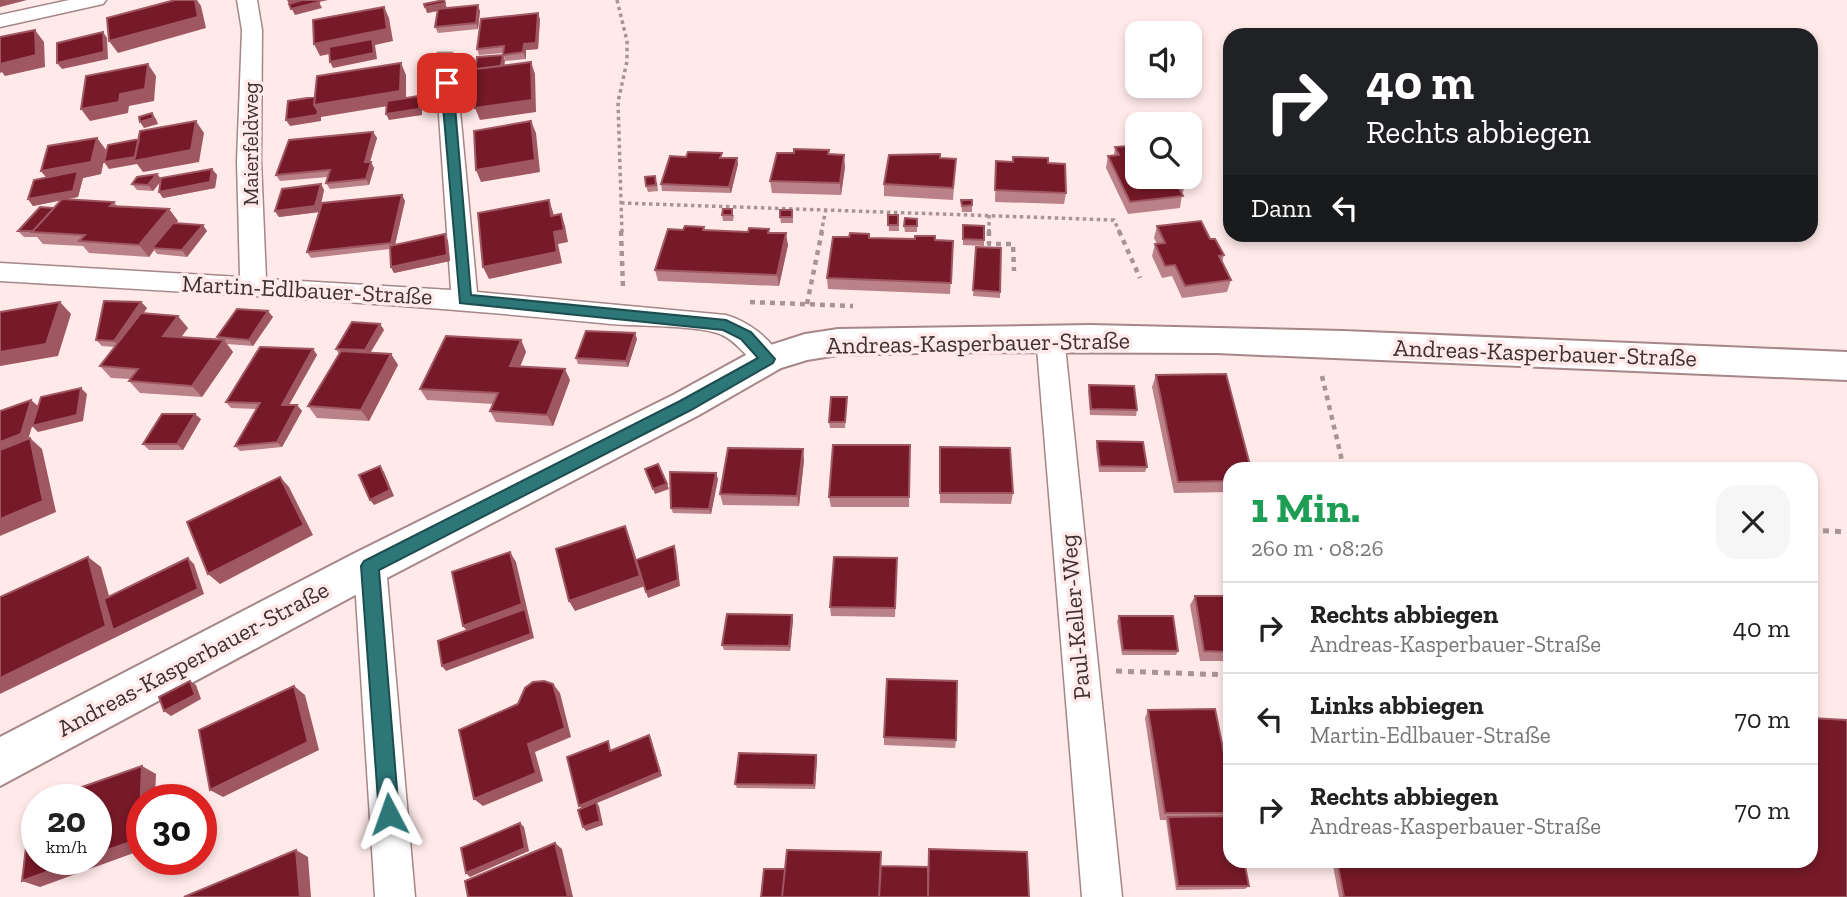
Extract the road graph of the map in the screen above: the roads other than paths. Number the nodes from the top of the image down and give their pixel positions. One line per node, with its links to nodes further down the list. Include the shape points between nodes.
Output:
1 (96, 0): 3 (street)
2 (247, 0): 6 (street, Maierfeldweg, via 252,30 249,161)
3 (0, 21)
4 (445, 57): 7 (street)
5 (0, 272): 6 (street, Martin-Edlbauer-Straße)
6 (253, 288): 7 (street, Martin-Edlbauer-Straße)
7 (465, 300): 9 (street, Martin-Edlbauer-Straße, via 726,325 746,336)
8 (1050, 337): 9 (street, Andreas-Kasperbauer-Straße, via 838,342); 10 (street, Andreas-Kasperbauer-Straße); 14 (street, Paul-Keller-Weg)
9 (768, 359): 11 (street, Andreas-Kasperbauer-Straße)
10 (1847, 366)
11 (370, 566): 12 (street, Andreas-Kasperbauer-Straße); 13 (street)
12 (0, 761)
13 (395, 897)
14 (1102, 897)

